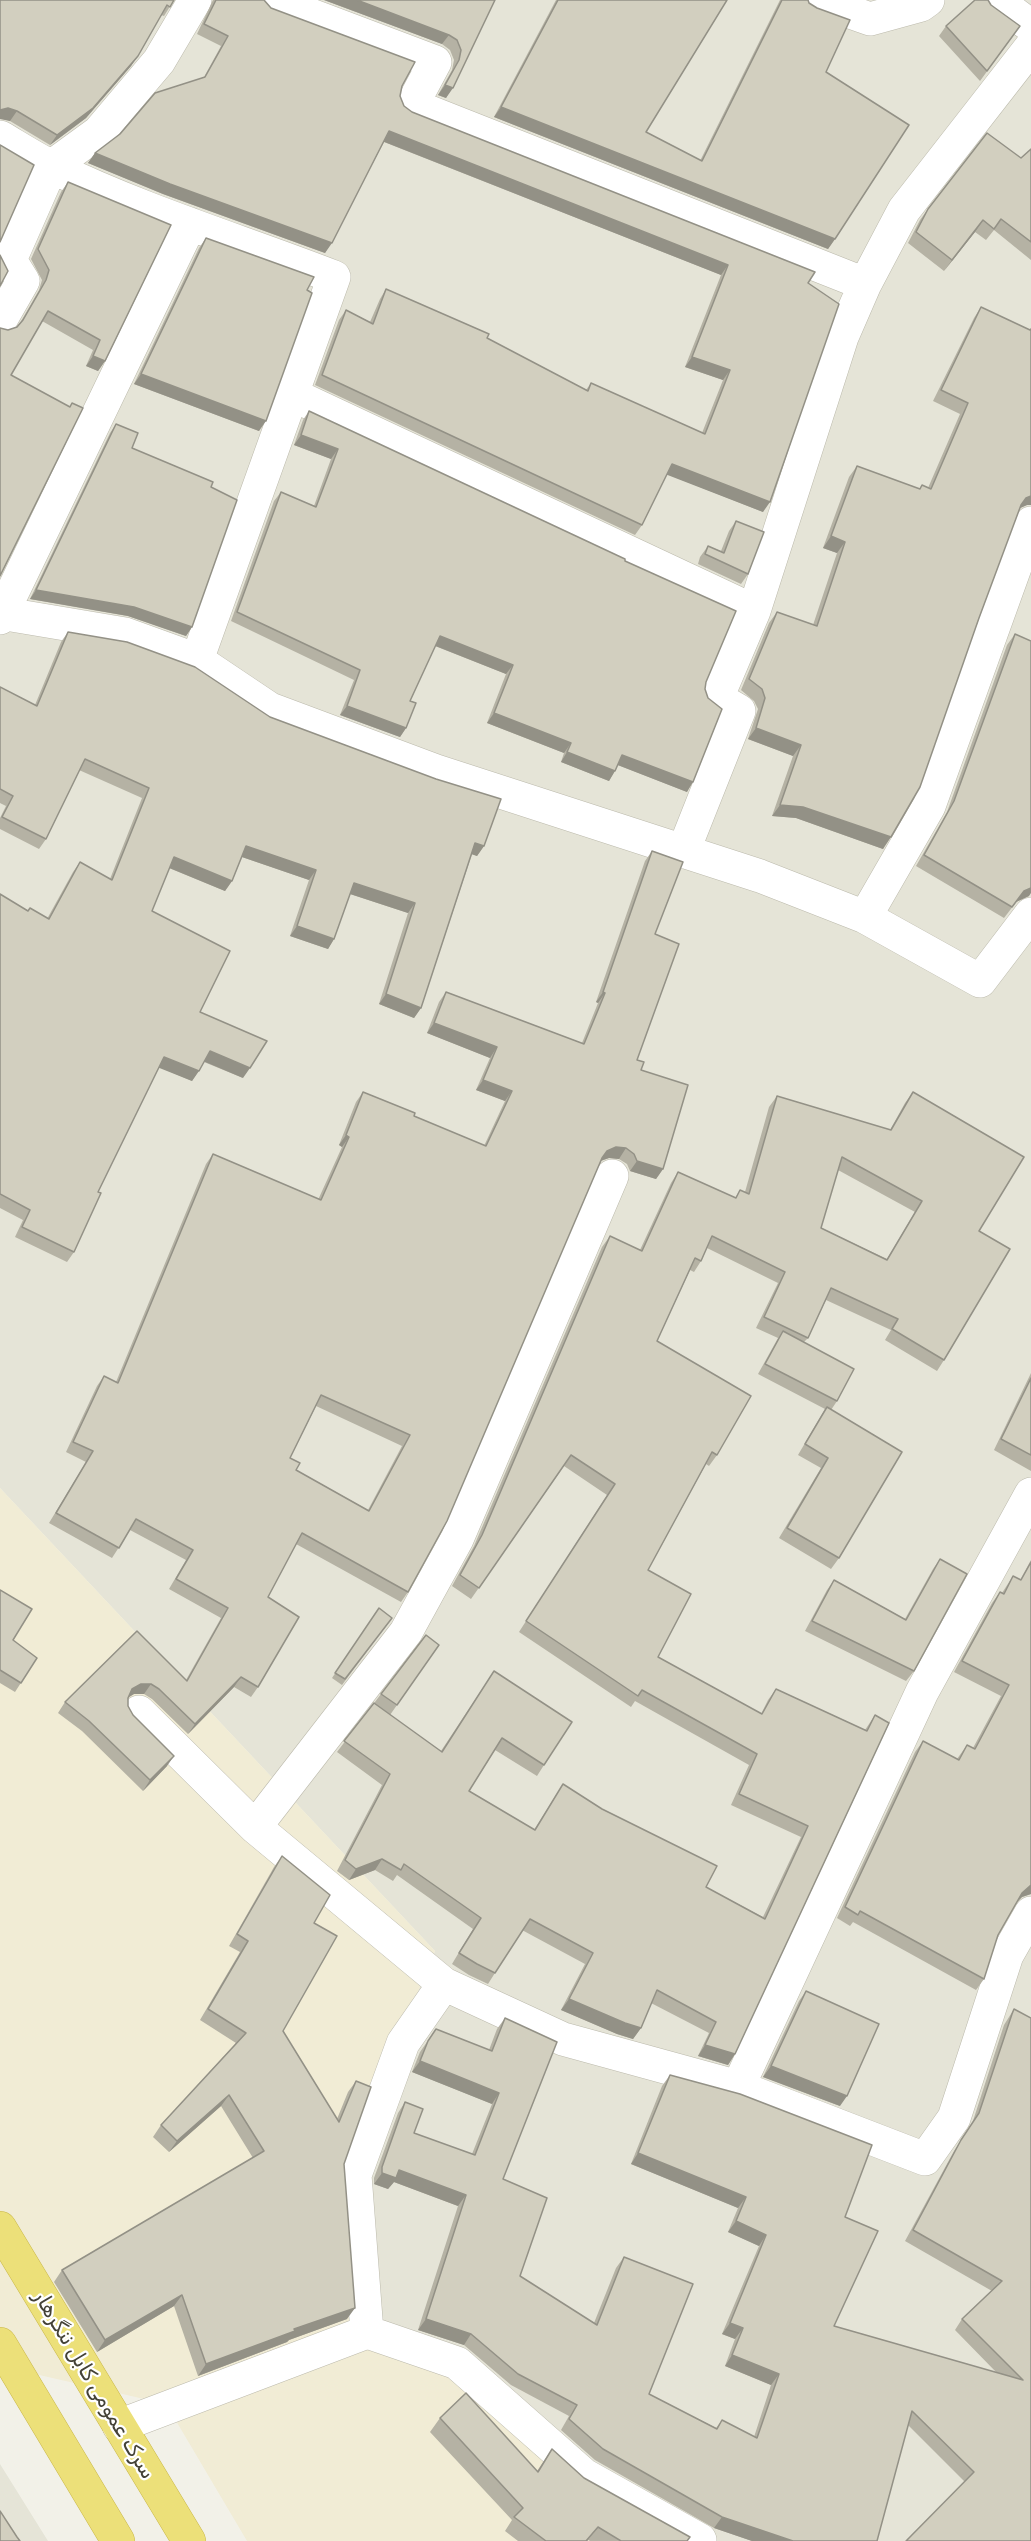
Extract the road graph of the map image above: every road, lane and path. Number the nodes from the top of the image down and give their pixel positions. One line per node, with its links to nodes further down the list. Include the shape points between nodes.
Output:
1 (195, 0): 9 (street, via 159,61 99,132)
2 (271, 0): 11 (street, via 435,62 412,105)
3 (816, 0): 4 (street, via 870,19)
4 (928, 0)
5 (996, 0): 6 (street)
6 (1031, 26)
7 (1031, 47): 11 (street, via 904,210)
8 (0, 137): 9 (street)
9 (51, 167): 10 (street); 12 (street, via 10,260 22,281)
10 (190, 224): 13 (street, via 334,277); 16 (street)
11 (864, 284): 15 (street, via 842,338)
12 (0, 321)
13 (291, 394): 15 (street); 17 (street)
14 (1031, 523): 20 (street, via 929,806)
15 (754, 611): 18 (street, via 717,698 739,711)
16 (1, 614): 17 (street, via 125,634)
17 (197, 660): 18 (street, via 270,709 436,771)
18 (683, 852): 20 (street, via 760,876)
19 (1031, 914): 20 (street, via 980,981)
20 (865, 917)
21 (612, 1176): 24 (street, via 452,1550 406,1632)
22 (1031, 1494): 27 (street, via 922,1692)
23 (139, 1712): 24 (street)
24 (255, 1827): 26 (street)
25 (1031, 1913): 27 (street, via 1007,1955 954,2118 925,2158)
26 (444, 1984): 27 (street, via 563,2039); 29 (street, via 403,2043 354,2175)
27 (738, 2086)
28 (0, 2228): 31 (highway, سرک عمومی کابل ننگرهار)
29 (367, 2332): 31 (street); 32 (street, via 457,2362 584,2475)
30 (0, 2344): 33 (highway)
31 (119, 2426): 34 (highway, سرک عمومی کابل ننگرهار)
32 (701, 2540)
33 (118, 2541)
34 (189, 2541)

